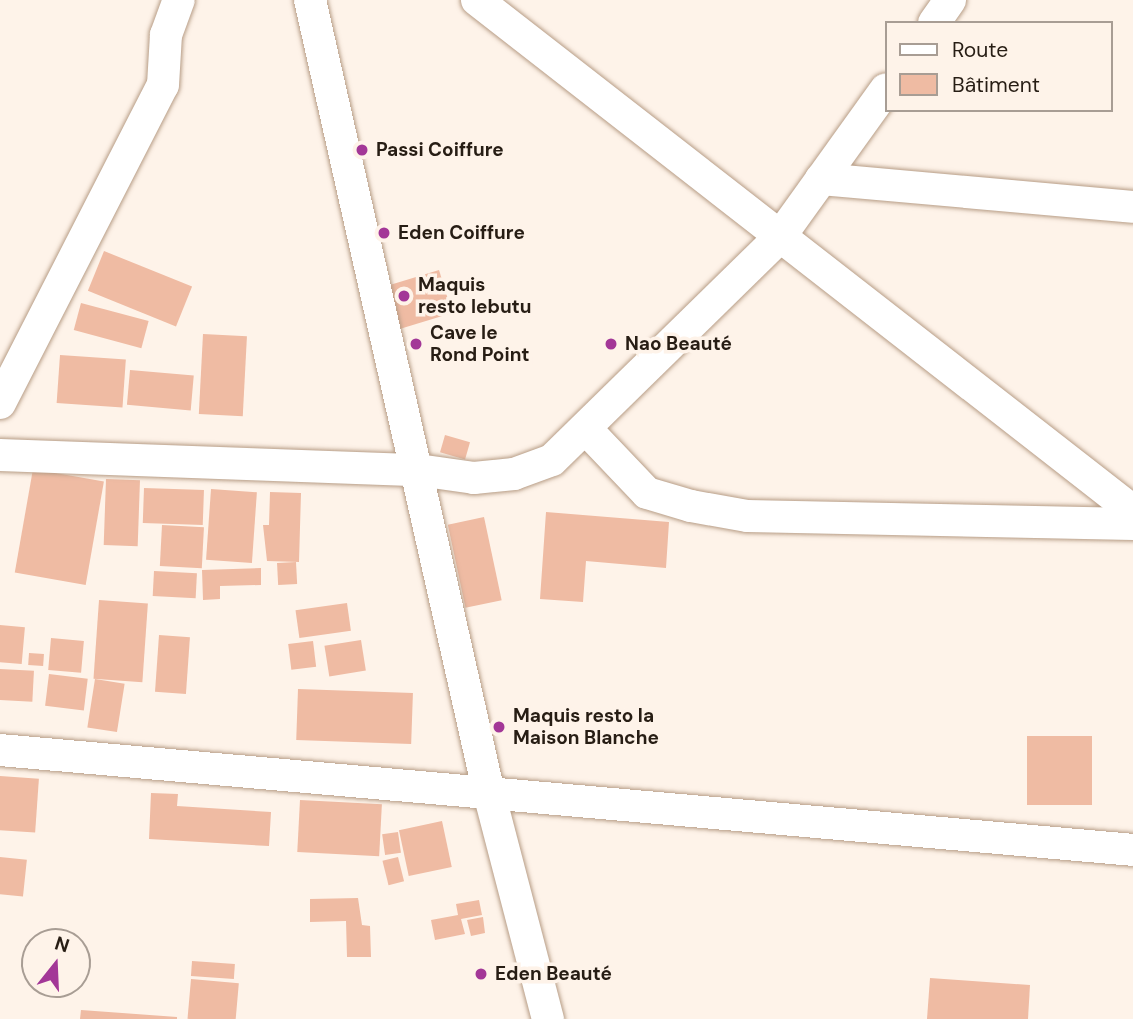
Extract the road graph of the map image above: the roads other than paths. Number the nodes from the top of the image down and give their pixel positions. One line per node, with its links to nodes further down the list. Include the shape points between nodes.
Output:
1 (178, 0): 10 (street, via 166,34 163,85)
2 (310, 0): 13 (street)
3 (477, 0): 9 (street)
4 (950, 0): 5 (street)
5 (935, 21)
6 (884, 92): 7 (street)
7 (821, 179): 8 (street); 9 (street)
8 (1133, 207)
9 (779, 237): 11 (street); 14 (street)
10 (0, 403)
11 (586, 429): 13 (street, via 552,460 514,474 474,478); 15 (street, via 647,493 747,516)
12 (1, 458): 13 (street)
13 (418, 470): 17 (street)
14 (1133, 511)
15 (1133, 524)
16 (0, 750): 17 (street)
17 (488, 789): 18 (street); 19 (street)
18 (1133, 850)
19 (548, 1019)

